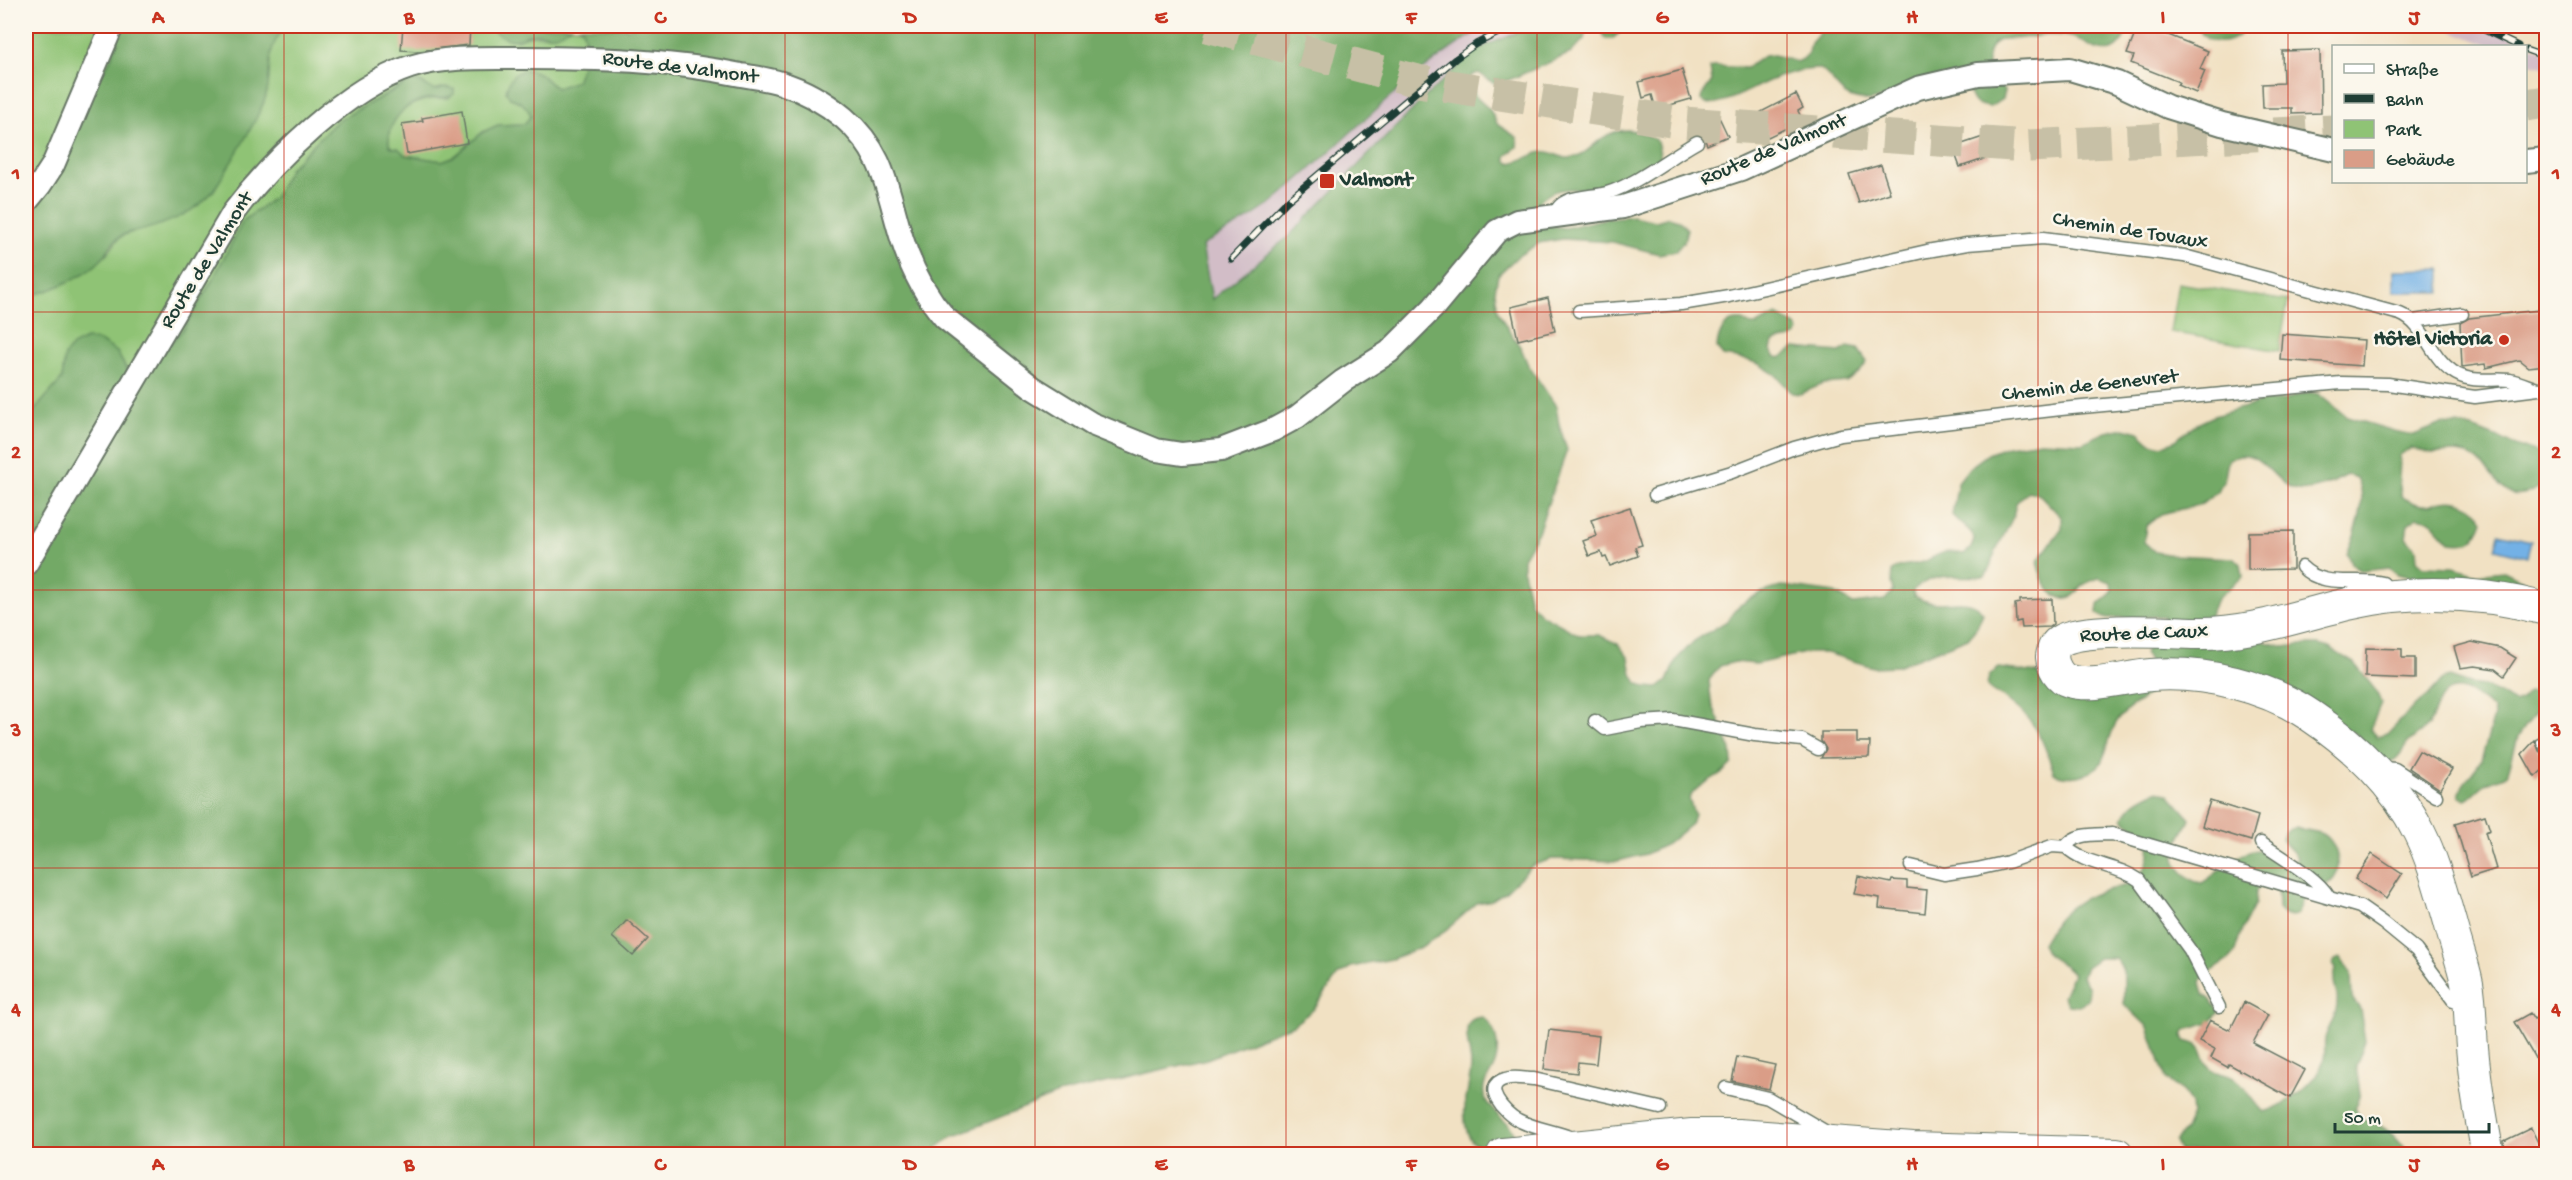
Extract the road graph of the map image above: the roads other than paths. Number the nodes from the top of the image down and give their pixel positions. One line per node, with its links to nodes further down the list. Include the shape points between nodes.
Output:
1 (112, 26): 6 (street, via 53,165)
2 (1697, 142): 7 (lane, via 1616,190 1562,203)
3 (2332, 150): 7 (street, Route de Valmont, via 2222,124 2070,69 1978,74 1918,88 1732,173 1623,207)
4 (2547, 159): 5 (street)
5 (2527, 161)
6 (26, 202)
7 (1555, 216): 13 (street, Route de Valmont, via 1517,221 1497,231 1410,334 1297,417 1221,450 1182,454 1156,450 1092,424 1032,387 945,318 915,274 876,155 844,119 806,93 780,83 708,68 627,59 487,58 410,67 342,103 299,142 233,213)
8 (1579, 311): 10 (lane, Chemin de Tovaux, via 1631,309 1729,296 1927,251 2043,238 2184,256 2400,314)
9 (2462, 314): 10 (lane)
10 (2413, 321): 11 (lane, via 2441,361 2459,375 2519,382)
11 (2542, 389): 12 (lane, Chemin de Genevret, via 2475,397 2388,384 2341,383 2061,409 1853,434 1794,448)
12 (1655, 495)
13 (26, 564)
14 (2302, 567): 15 (lane, via 2334,580 2383,583)
15 (2392, 596): 16 (street, Route de Caux, via 2474,596); 19 (street, Route de Caux, via 2248,629 2071,636 2057,644 2052,657 2058,674 2071,681 2186,675 2261,692 2311,716)
16 (2547, 609)
17 (1595, 721): 18 (lane, via 1605,729 1673,720 1795,739)
18 (1818, 749)
19 (2375, 772): 20 (lane, via 2383,767 2395,769); 25 (street, Route de Caux, via 2407,811 2428,851 2465,974)
20 (2436, 796)
21 (2261, 843): 24 (lane)
22 (2066, 847): 23 (lane, via 2052,846 2008,862 1944,874); 24 (lane, via 2078,836 2112,834); 26 (lane, via 2085,860 2110,866 2139,880 2190,950)
23 (1911, 866)
24 (2328, 896): 25 (lane, via 2360,908 2383,923 2423,957 2449,995 2461,1002)
25 (2469, 1001): 34 (street, Route de Caux, via 2478,1101)
26 (2219, 1007)
27 (1726, 1088): 29 (lane, via 1768,1098 1830,1134)
28 (1660, 1108): 30 (lane, via 1534,1079 1503,1079 1498,1083 1495,1097 1509,1115 1580,1141)
29 (1832, 1142): 30 (street, via 1692,1135); 31 (street)
30 (1580, 1146): 32 (street)
31 (1962, 1152): 33 (street)
32 (1503, 1155)
33 (2117, 1155)
34 (2488, 1155)

